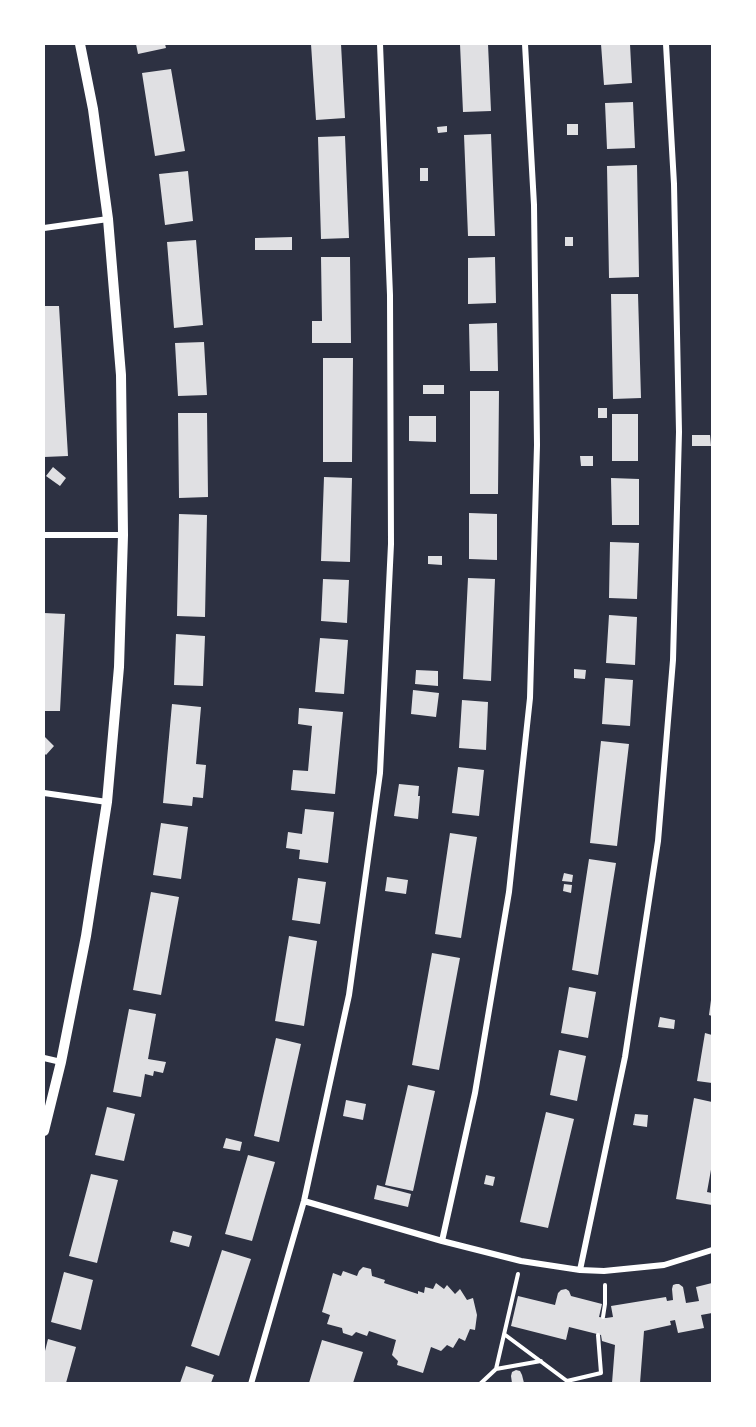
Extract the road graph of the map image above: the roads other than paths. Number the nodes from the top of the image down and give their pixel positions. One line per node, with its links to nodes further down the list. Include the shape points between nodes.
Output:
1 (80, 44): 5 (street)
2 (380, 44): 14 (street, via 390,295 391,544 380,773 349,994)
3 (525, 44): 15 (street, via 534,205 537,445 530,698 509,892 475,1093)
4 (666, 44): 17 (street, via 674,184 679,432 673,660 658,841 623,1068)
5 (108, 219): 6 (street); 8 (street, via 121,375)
6 (44, 228)
7 (44, 535): 8 (street)
8 (123, 535): 10 (street, via 119,667)
9 (44, 793): 10 (street)
10 (106, 802): 12 (street, via 87,936)
11 (44, 1058): 12 (street)
12 (61, 1062): 13 (street)
13 (44, 1131)
14 (304, 1201): 15 (street); 18 (street)
15 (442, 1241): 17 (street, via 521,1261)
16 (712, 1250): 17 (street, via 664,1265)
17 (580, 1270)
18 (251, 1383)

